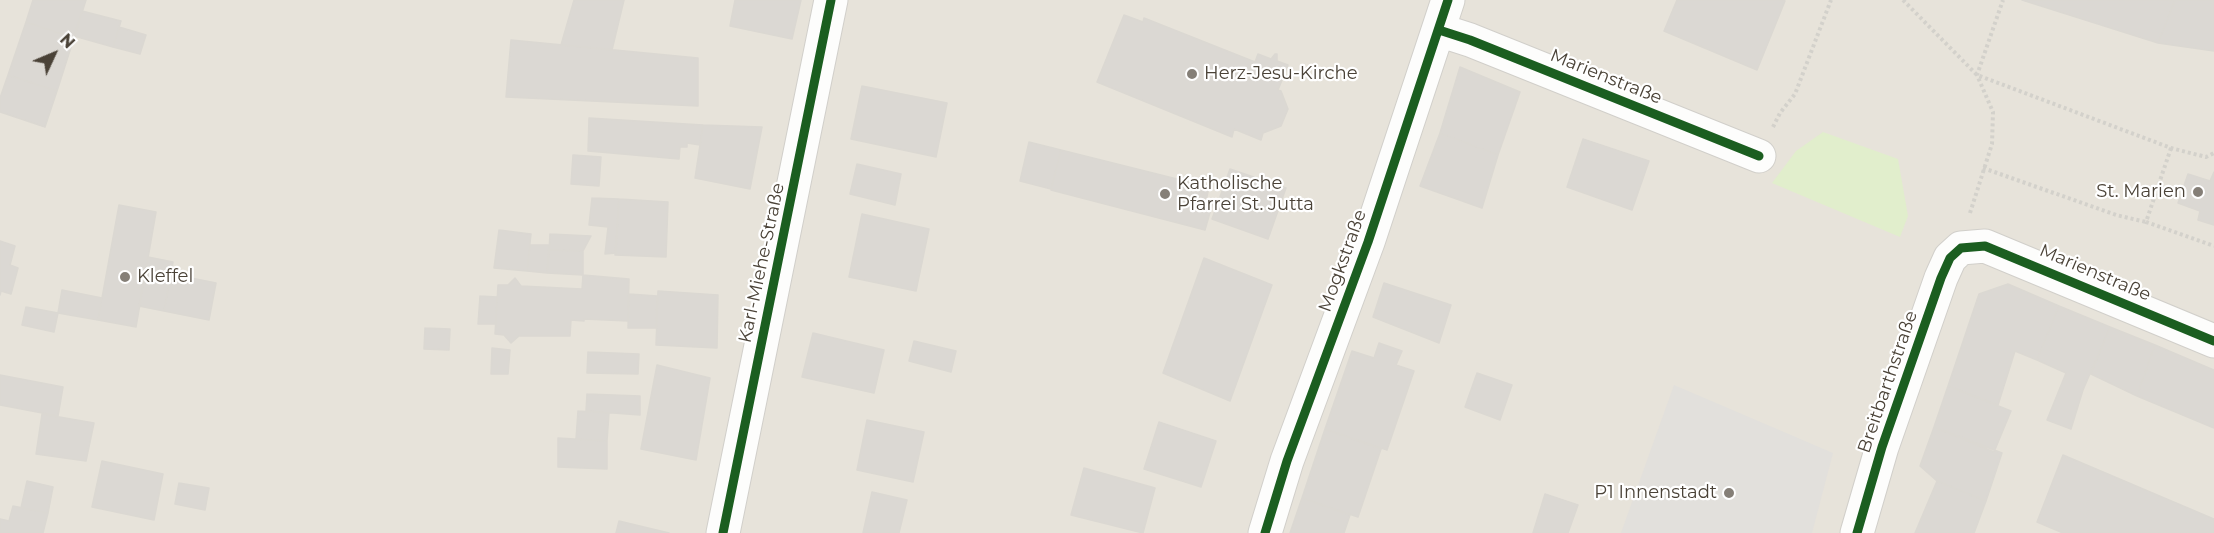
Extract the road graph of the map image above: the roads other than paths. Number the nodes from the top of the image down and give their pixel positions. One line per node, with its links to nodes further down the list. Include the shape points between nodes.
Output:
1 (831, 0): 6 (street, Karl-Miehe-Straße)
2 (1444, 15): 3 (street, Marienstraße, via 1470,39); 7 (street, Mogkstraße)
3 (1759, 156)
4 (1961, 248): 5 (street, Marienstraße, via 1985,246); 8 (street, Breitbarthstraße, via 1950,258 1941,278 1882,447)
5 (2214, 341)
6 (723, 533)
7 (1265, 533)
8 (1857, 533)

